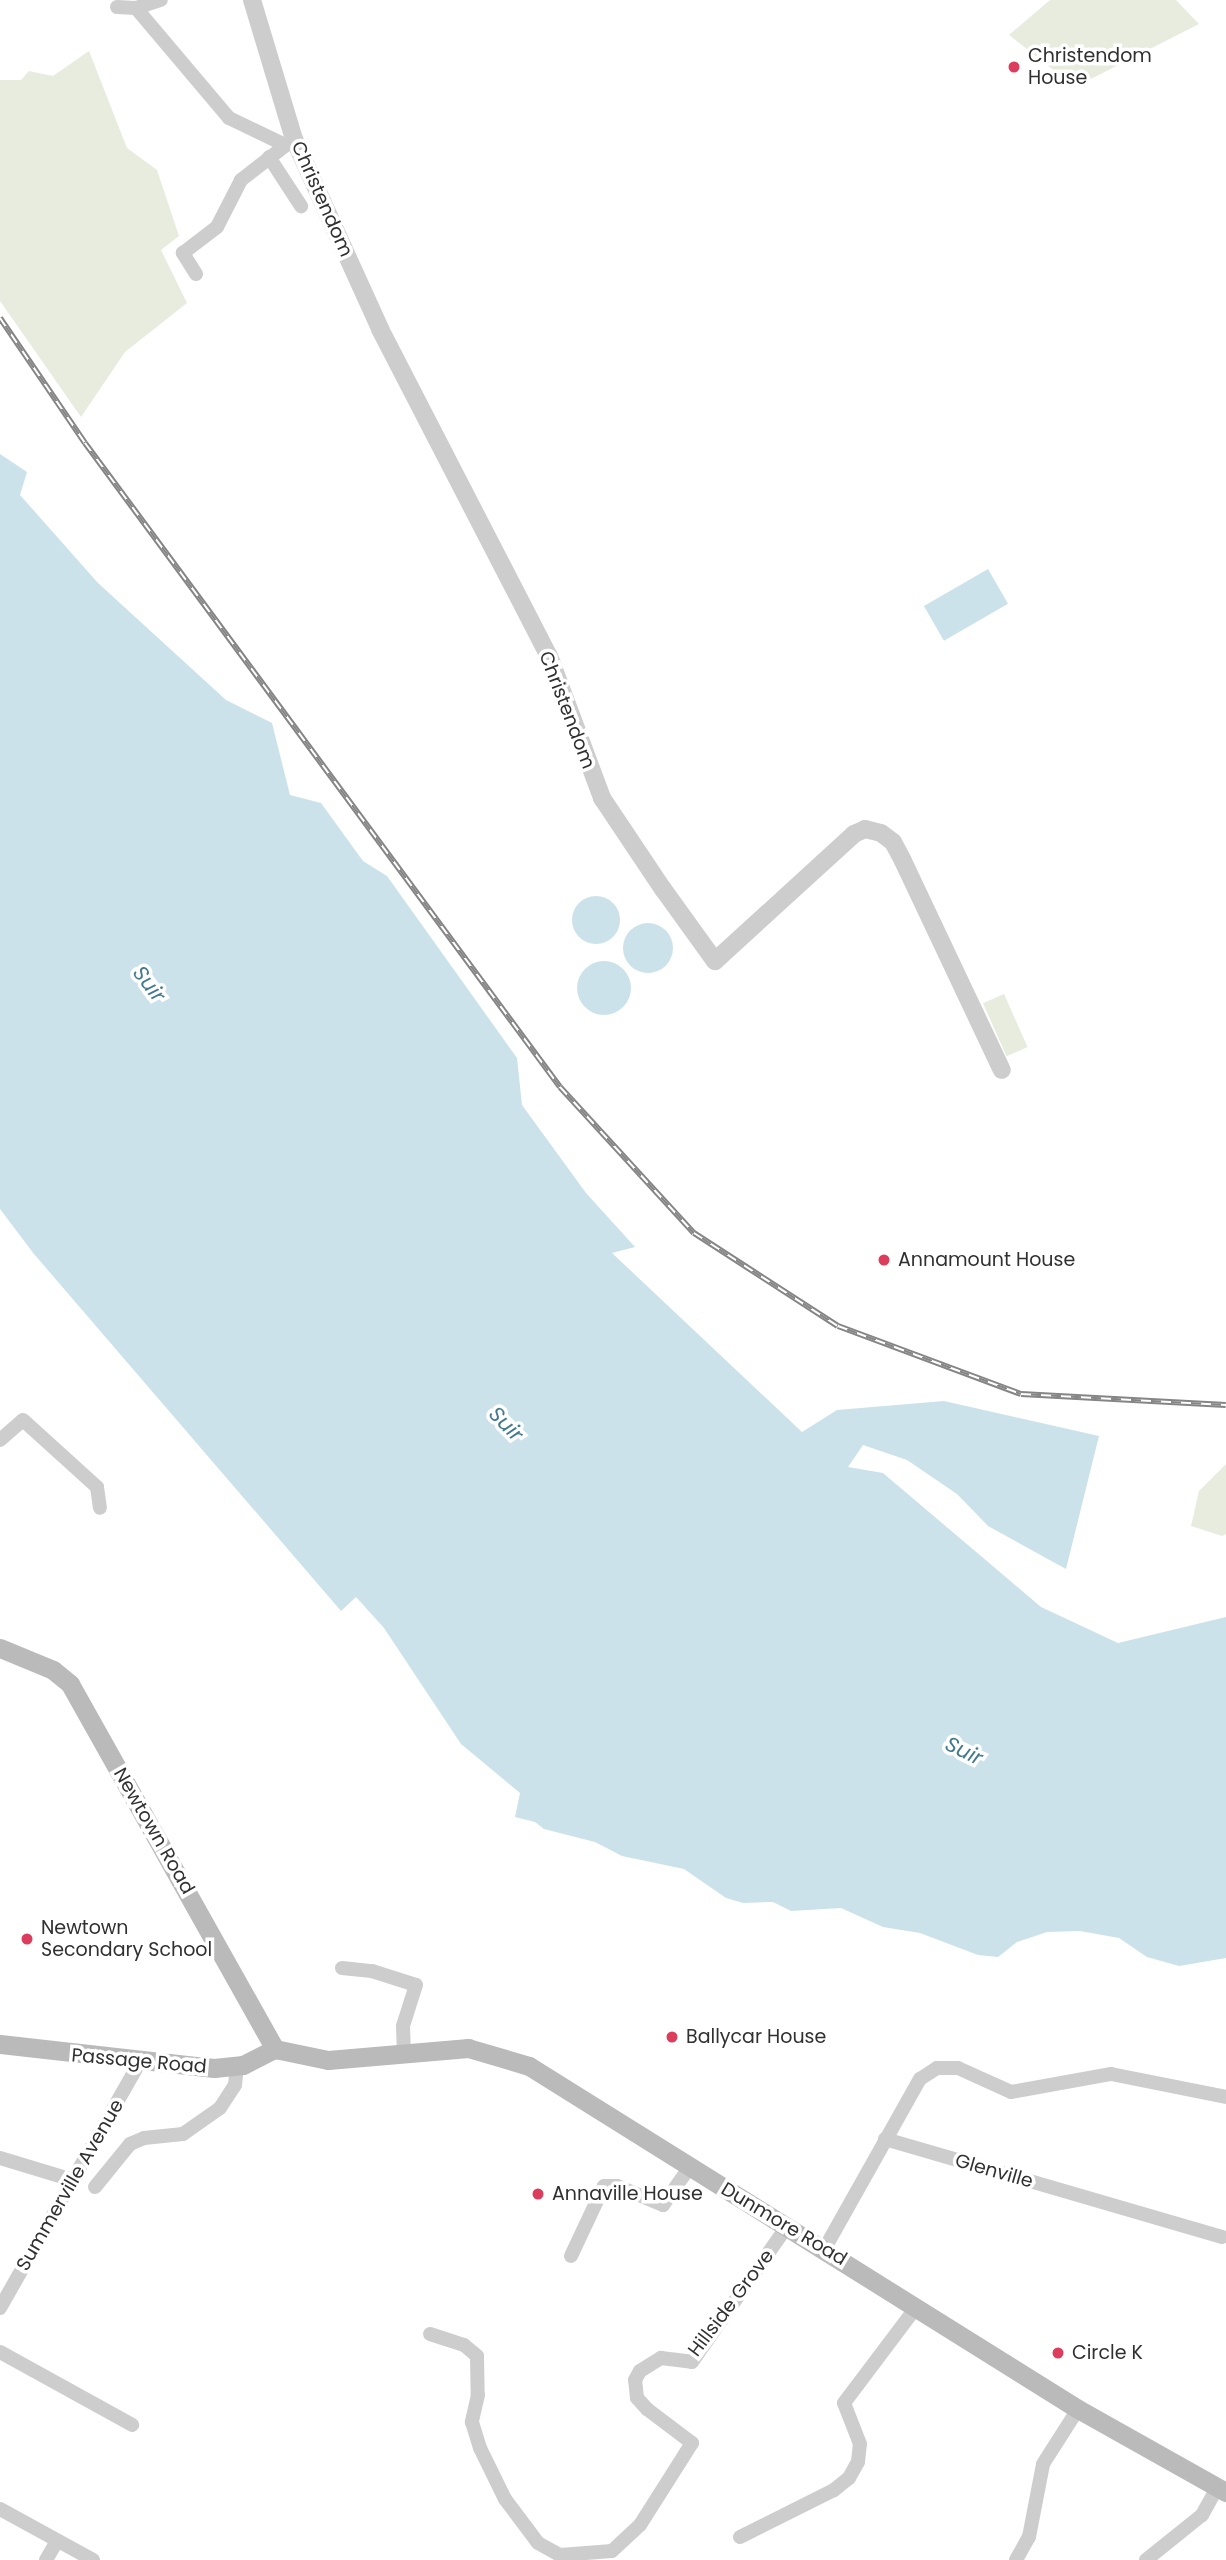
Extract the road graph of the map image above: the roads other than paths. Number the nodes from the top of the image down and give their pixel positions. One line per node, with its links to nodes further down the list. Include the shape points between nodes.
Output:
1 (161, 0): 4 (street)
2 (252, 0): 5 (street, Christendom)
3 (117, 7): 4 (street)
4 (136, 8): 5 (street, via 229,118)
5 (290, 142): 6 (street); 9 (street, Christendom, via 380,329 549,656 602,798 715,961 854,834 865,829 881,832 893,842 903,861)
6 (269, 158): 7 (street); 8 (street, via 237,186 217,228 183,253)
7 (301, 206)
8 (196, 274)
9 (1002, 1070)
10 (0, 1440): 11 (street, via 23,1420 97,1487)
11 (100, 1508)
12 (0, 1647): 15 (main road, Newtown Road, via 53,1670 70,1684)
13 (342, 1968): 16 (street, via 372,1971 416,1985 403,2026)
14 (0, 2044): 17 (main road, Passage Road)
15 (275, 2049): 16 (main road, Dunmore Road, via 328,2060); 18 (main road, Passage Road)
16 (404, 2052): 22 (main road, Dunmore Road, via 468,2048 516,2061 554,2079)
17 (140, 2062): 18 (main road, Passage Road); 23 (street, Summerville Avenue)
18 (237, 2066): 24 (street, via 235,2085 220,2108 183,2134 130,2144)
19 (1226, 2096): 20 (street, via 1111,2074 1011,2092 958,2068 937,2068 920,2079)
20 (885, 2139): 26 (street, Glenville); 27 (street)
21 (0, 2158): 23 (street)
22 (690, 2168): 25 (main road, Dunmore Road); 28 (street, via 663,2205 617,2186 604,2186)
23 (73, 2180): 30 (street, Summerville Avenue)
24 (94, 2187)
25 (788, 2225): 27 (main road, Dunmore Road); 31 (street, Hillside Grove, via 692,2362 661,2358 640,2371 635,2380 637,2398 692,2443 640,2525 612,2551 560,2554 538,2543 505,2499 471,2422 478,2395 477,2356 464,2345)
26 (1222, 2237)
27 (825, 2248): 29 (main road, Dunmore Road)
28 (571, 2256)
29 (917, 2306): 33 (main road, Dunmore Road); 37 (street, via 844,2403 860,2444 858,2462 849,2478)
30 (0, 2308)
31 (430, 2334)
32 (0, 2352): 34 (street)
33 (1078, 2409): 35 (main road, Dunmore Road); 41 (street, via 1043,2464 1030,2537)
34 (132, 2425)
35 (1222, 2490): 42 (street, via 1202,2515)
36 (0, 2509): 38 (street)
37 (740, 2537)
38 (57, 2541): 39 (street); 40 (street)
39 (46, 2560)
40 (93, 2560)
41 (1016, 2560)
42 (1146, 2560)

